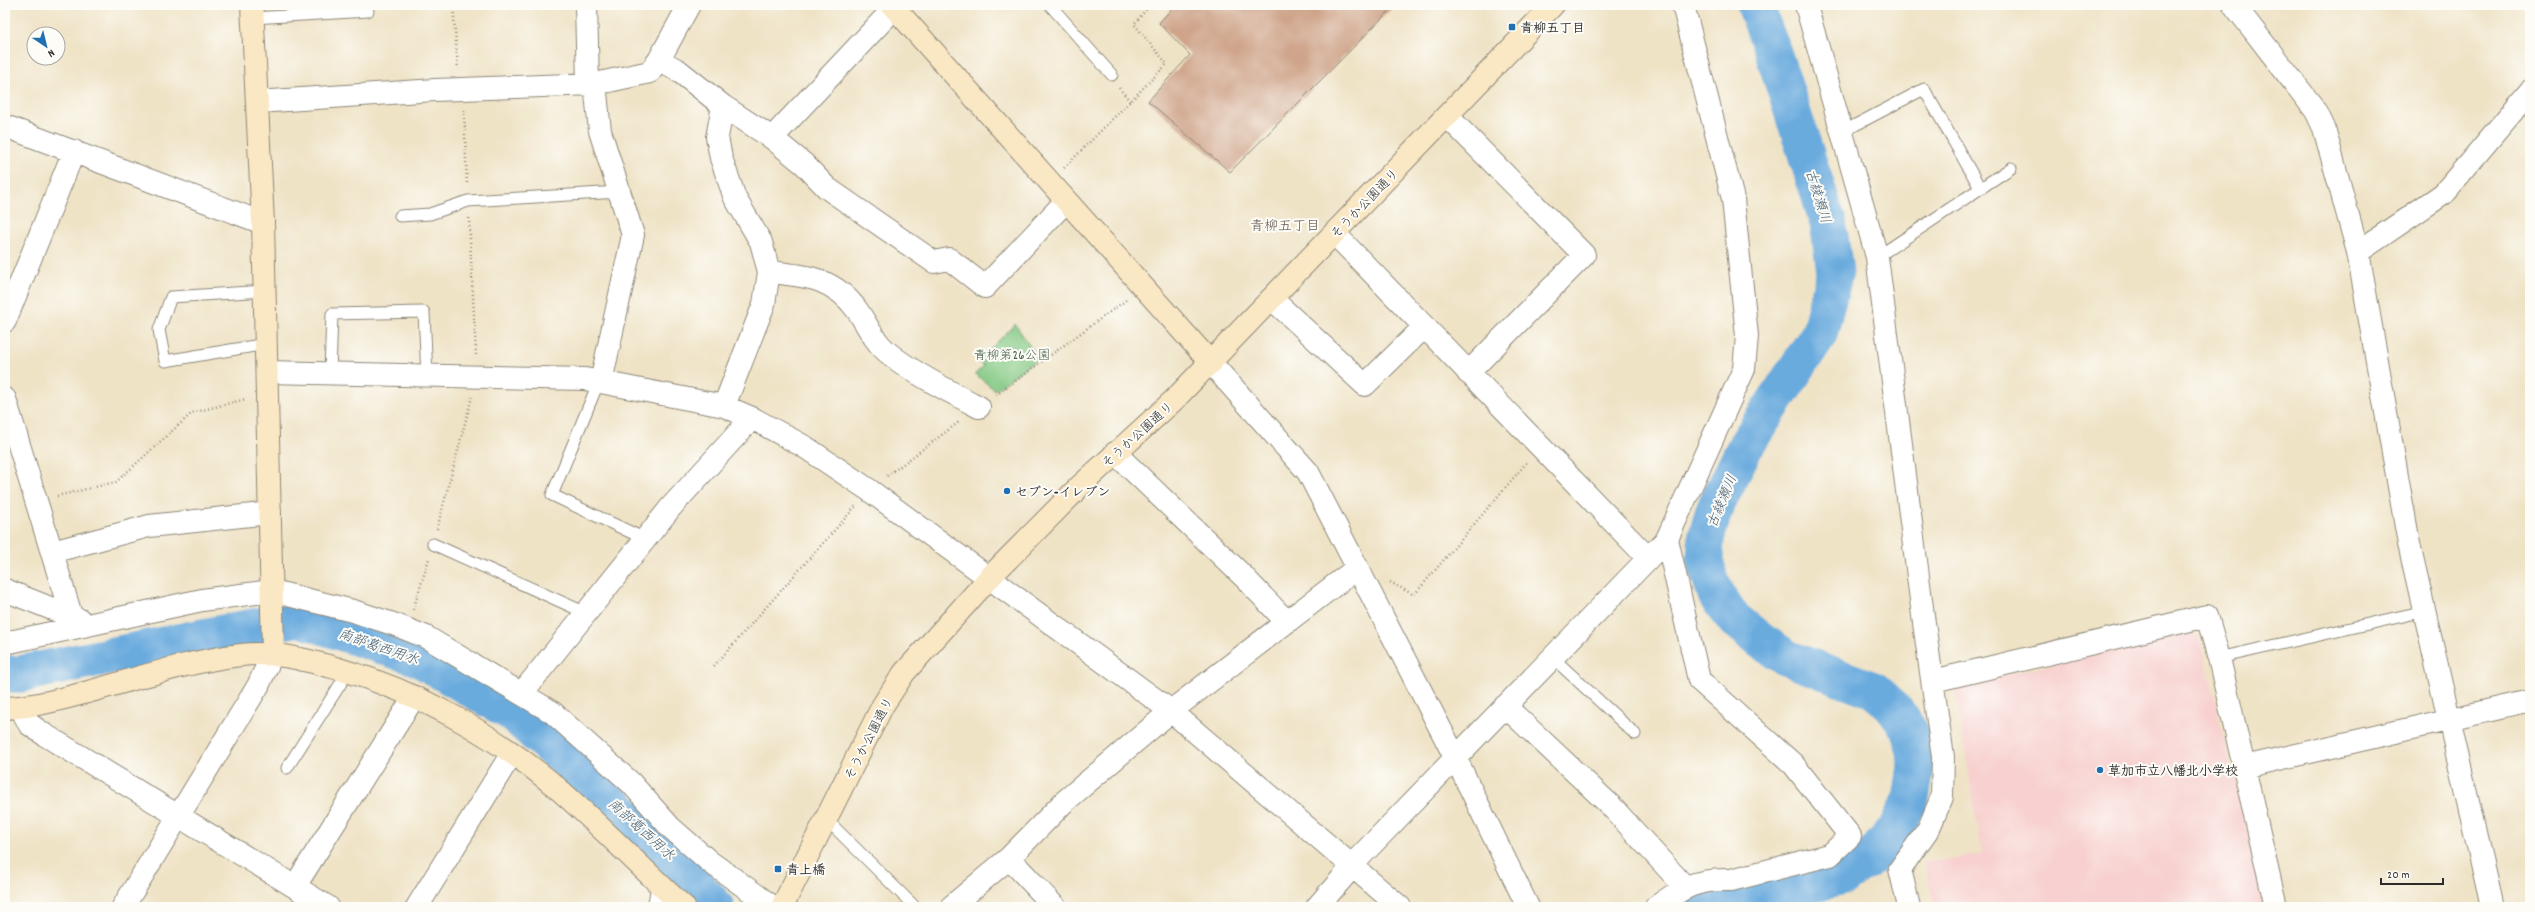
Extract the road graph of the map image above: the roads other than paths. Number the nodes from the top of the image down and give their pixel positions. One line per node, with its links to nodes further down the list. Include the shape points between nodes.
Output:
1 (586, 5): 13 (street)
2 (689, 5): 11 (street)
3 (1050, 5): 12 (lane)
4 (1553, 5): 17 (street, そうか公園通り)
5 (1683, 5): 50 (street, via 1733,198 1747,336 1744,369)
6 (1806, 5): 19 (street)
7 (894, 6): 20 (street); 25 (street)
8 (2243, 9): 29 (street, via 2316,111 2324,128)
9 (252, 11): 10 (lane); 15 (street)
10 (368, 11)
11 (659, 60): 13 (street, via 650,72); 16 (street, via 680,72)
12 (1112, 75)
13 (592, 83): 15 (street); 24 (street, via 600,131)
14 (2530, 91): 29 (street, via 2443,194)
15 (257, 102): 27 (street)
16 (724, 106): 20 (street); 31 (street, via 717,137 720,158 735,198 761,242)
17 (1448, 116): 28 (street, そうか公園通り); 40 (street, via 1584,255)
18 (5, 126): 21 (street)
19 (1842, 132): 23 (lane, via 1924,89); 30 (street)
20 (772, 138): 25 (street, via 804,164 827,188 934,262 949,259 985,287)
21 (74, 151): 27 (street); 34 (street)
22 (2011, 168): 23 (lane)
23 (1980, 188): 30 (lane)
24 (619, 192): 26 (lane, via 468,201 430,214); 42 (street, via 633,235)
25 (1066, 201): 37 (street)
26 (400, 216)
27 (263, 223): 32 (street)
28 (1335, 234): 33 (street, そうか公園通り); 35 (street)
29 (2358, 252): 58 (street, via 2409,544)
30 (1877, 256): 67 (street)
31 (769, 272): 44 (street, via 808,276 827,283 843,294 856,309 881,346 900,361); 45 (street, via 764,304)
32 (265, 291): 36 (street); 36 (lane, via 171,297 159,330 165,361)
33 (1272, 299): 35 (street, via 1365,385); 37 (street, そうか公園通り)
34 (5, 321)
35 (1424, 327): 40 (street)
36 (266, 344): 38 (street)
37 (1211, 363): 47 (street, そうか公園通り); 54 (street, via 1308,472)
38 (267, 372): 39 (street); 48 (street)
39 (330, 373): 41 (street); 41 (lane, via 332,314 424,312)
40 (1468, 373): 53 (street)
41 (427, 376): 42 (street)
42 (600, 381): 45 (street, via 696,403); 49 (lane, via 552,495)
43 (5, 399): 52 (street)
44 (972, 399)
45 (724, 406): 46 (street)
46 (752, 418): 49 (street); 55 (street, via 805,447)
47 (1115, 453): 55 (street, そうか公園通り); 61 (street)
48 (270, 513): 52 (street, via 149,526); 57 (street)
49 (645, 539): 59 (street)
50 (1667, 540): 53 (street); 85 (street, via 1699,680 1794,764 1850,836 1823,857 1731,880 1714,880)
51 (433, 544): 59 (lane)
52 (52, 552): 60 (street)
53 (1647, 557): 64 (street)
54 (1359, 572): 61 (street); 77 (street)
55 (990, 577): 73 (street); 81 (street, そうか公園通り, via 904,673 883,705)
56 (5, 590): 60 (street)
57 (273, 595): 60 (street, via 202,600); 63 (street); 68 (street, via 353,611 396,625 426,637)
58 (2425, 612): 65 (lane); 74 (street)
59 (586, 613): 68 (street)
60 (78, 620): 62 (street)
61 (1287, 622): 73 (street)
62 (5, 643)
63 (273, 647): 66 (street); 72 (street); 80 (street, via 258,686)
64 (1552, 657): 71 (street); 75 (lane)
65 (2219, 658): 67 (street, via 2207,616); 78 (street)
66 (348, 672): 69 (street, via 378,680); 79 (lane)
67 (1933, 681): 100 (street, via 1943,756 1942,797 1929,828 1900,869)
68 (522, 693): 91 (street, via 552,712 591,746 631,783 670,827 710,862)
69 (414, 697): 76 (street, via 459,720); 84 (street)
70 (2530, 701): 74 (street)
71 (1505, 706): 77 (street); 85 (street, via 1611,806)
72 (13, 708): 80 (street, via 45,735)
73 (1171, 711): 82 (street, via 1064,802); 83 (street)
74 (2449, 720): 78 (street); 102 (street)
75 (1635, 734)
76 (512, 753): 86 (street, via 555,786); 89 (street)
77 (1455, 757): 83 (street); 98 (street)
78 (2244, 767): 101 (street)
79 (287, 768)
80 (179, 816): 84 (street); 87 (street)
81 (827, 820): 92 (street, そうか公園通り); 93 (lane)
82 (1009, 858): 94 (street); 95 (street)
83 (1353, 865): 96 (street); 97 (street)
84 (295, 886): 88 (street)
85 (1684, 886): 99 (street)
86 (661, 897): 90 (street)
87 (123, 907)
88 (328, 907)
89 (417, 907)
90 (684, 907)
91 (773, 907)
92 (782, 907)
93 (915, 907)
94 (951, 907)
95 (1055, 907)
96 (1317, 907)
97 (1400, 907)
98 (1528, 907)
99 (1656, 907)
100 (1909, 907)
101 (2276, 907)
102 (2492, 907)

